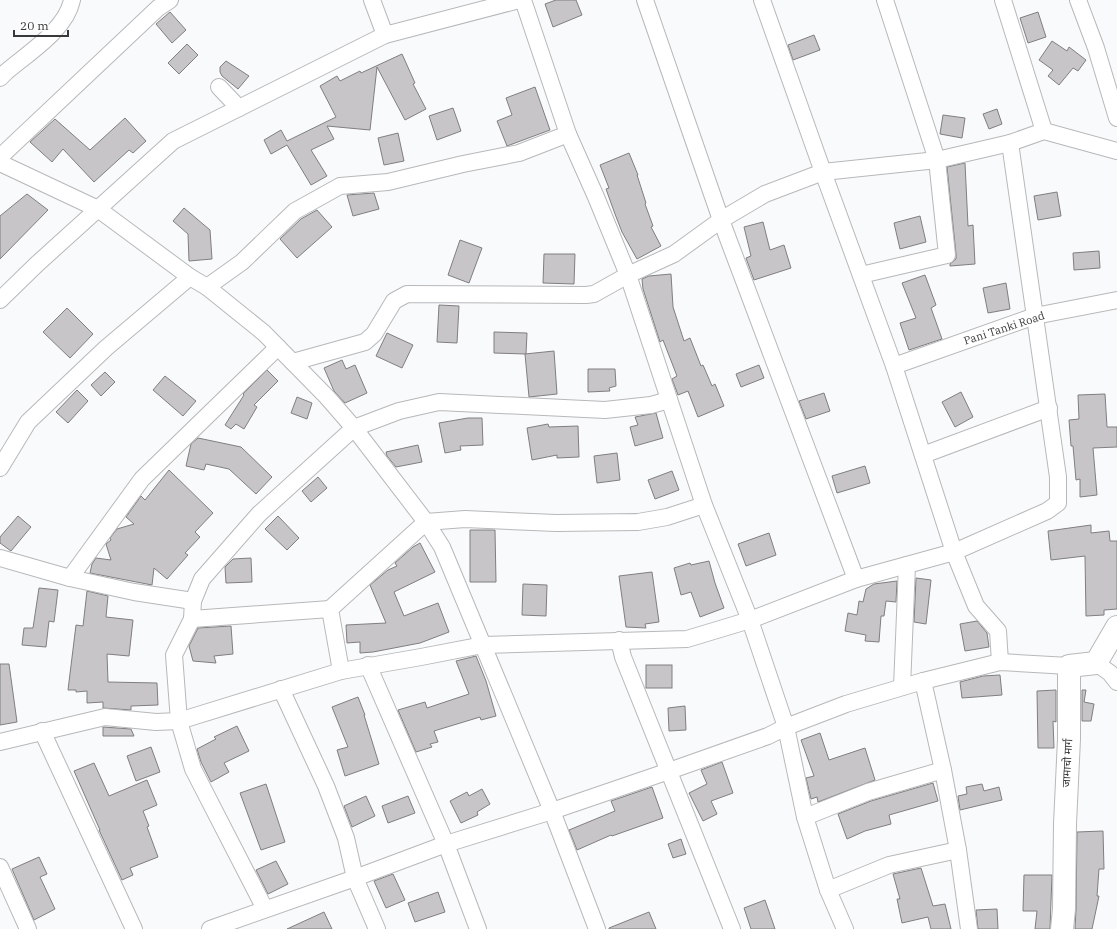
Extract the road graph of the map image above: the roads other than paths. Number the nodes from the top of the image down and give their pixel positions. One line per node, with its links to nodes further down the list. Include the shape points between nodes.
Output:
1 (72, 0): 12 (street, via 70,9 49,37)
2 (170, 0): 20 (street, via 158,8)
3 (372, 0): 11 (street)
4 (518, 0): 11 (street)
5 (523, 0): 17 (street)
6 (645, 0): 25 (street)
7 (762, 0): 23 (street)
8 (885, 0): 21 (street)
9 (1003, 0): 16 (street)
10 (1078, 0): 15 (street, via 1096,48)
11 (385, 35): 14 (street)
12 (0, 78)
13 (219, 87): 14 (street)
14 (239, 108): 24 (street, via 173,141)
15 (1117, 118)
16 (1044, 131): 18 (street); 19 (street)
17 (568, 134): 26 (street); 29 (street, via 519,153 388,182 340,186 295,211 242,262)
18 (1010, 143): 21 (street); 32 (street)
19 (1117, 151)
20 (0, 157)
21 (937, 160): 23 (street); 27 (street, via 948,255)
22 (0, 163): 24 (street)
23 (823, 172): 25 (street, via 765,194); 27 (street)
24 (98, 209): 28 (street); 30 (street)
25 (720, 220): 26 (street, via 674,254); 47 (street)
26 (628, 275): 34 (street, via 594,294 586,295 407,294 394,301 374,334 365,342); 36 (street)
27 (861, 275): 35 (street)
28 (190, 277): 29 (street); 40 (street, via 106,348 28,422)
29 (208, 287): 33 (street)
30 (0, 300)
31 (1117, 300): 32 (street, Pani Tanki Road)
32 (1035, 316): 35 (street, Pani Tanki Road); 37 (street)
33 (278, 347): 34 (street); 46 (street, via 142,479)
34 (293, 362): 38 (street)
35 (894, 366): 39 (street)
36 (669, 400): 38 (street, via 651,405 605,410 439,402 399,411); 41 (street)
37 (1049, 408): 39 (street); 43 (street, via 1058,477 1058,504)
38 (354, 428): 42 (street); 48 (street, via 259,514 202,579)
39 (923, 455): 43 (street)
40 (0, 468)
41 (704, 504): 42 (street, via 667,517 638,522 556,523 465,519); 51 (street)
42 (426, 522): 49 (street); 54 (street, via 442,547)
43 (954, 552): 45 (street); 55 (street, via 976,606 998,631)
44 (0, 558): 46 (street)
45 (907, 565): 47 (street); 62 (street)
46 (70, 578): 48 (street)
47 (856, 579): 51 (street)
48 (193, 601): 50 (street)
49 (330, 609): 50 (street); 59 (street)
50 (192, 619): 64 (street, via 174,655)
51 (750, 620): 53 (street, via 687,640); 65 (street)
52 (1117, 627): 56 (street)
53 (619, 640): 54 (street); 69 (street, via 623,657)
54 (483, 645): 57 (street, via 421,658); 70 (street)
55 (1000, 662): 58 (street); 60 (street)
56 (1096, 662): 58 (street); 61 (street)
57 (368, 665): 59 (street); 72 (street)
58 (1069, 666): 87 (street, जामाचो मार्ग)
59 (341, 671): 63 (street)
60 (923, 681): 62 (street); 68 (street)
61 (1117, 682)
62 (902, 687): 65 (street, via 846,704)
63 (281, 689): 64 (street); 75 (street, via 326,786 346,838)
64 (179, 721): 66 (street, via 156,722 105,717); 77 (street, via 193,769)
65 (786, 727): 69 (street, via 768,736); 71 (street)
66 (42, 731): 67 (street); 79 (street)
67 (0, 742)
68 (943, 770): 71 (street, via 868,792); 73 (street)
69 (669, 771): 70 (street); 84 (street)
70 (552, 811): 72 (street); 83 (street)
71 (805, 818): 76 (street)
72 (446, 844): 75 (street); 82 (street)
73 (958, 850): 76 (street, via 889,865); 86 (street)
74 (0, 867): 78 (street)
75 (355, 878): 77 (street); 81 (street)
76 (828, 890): 85 (street)
77 (265, 909): 80 (street)
78 (28, 929)
79 (134, 929)
80 (210, 929)
81 (377, 929)
82 (478, 929)
83 (597, 929)
84 (732, 929)
85 (844, 929)
86 (969, 929)
87 (1062, 929)

